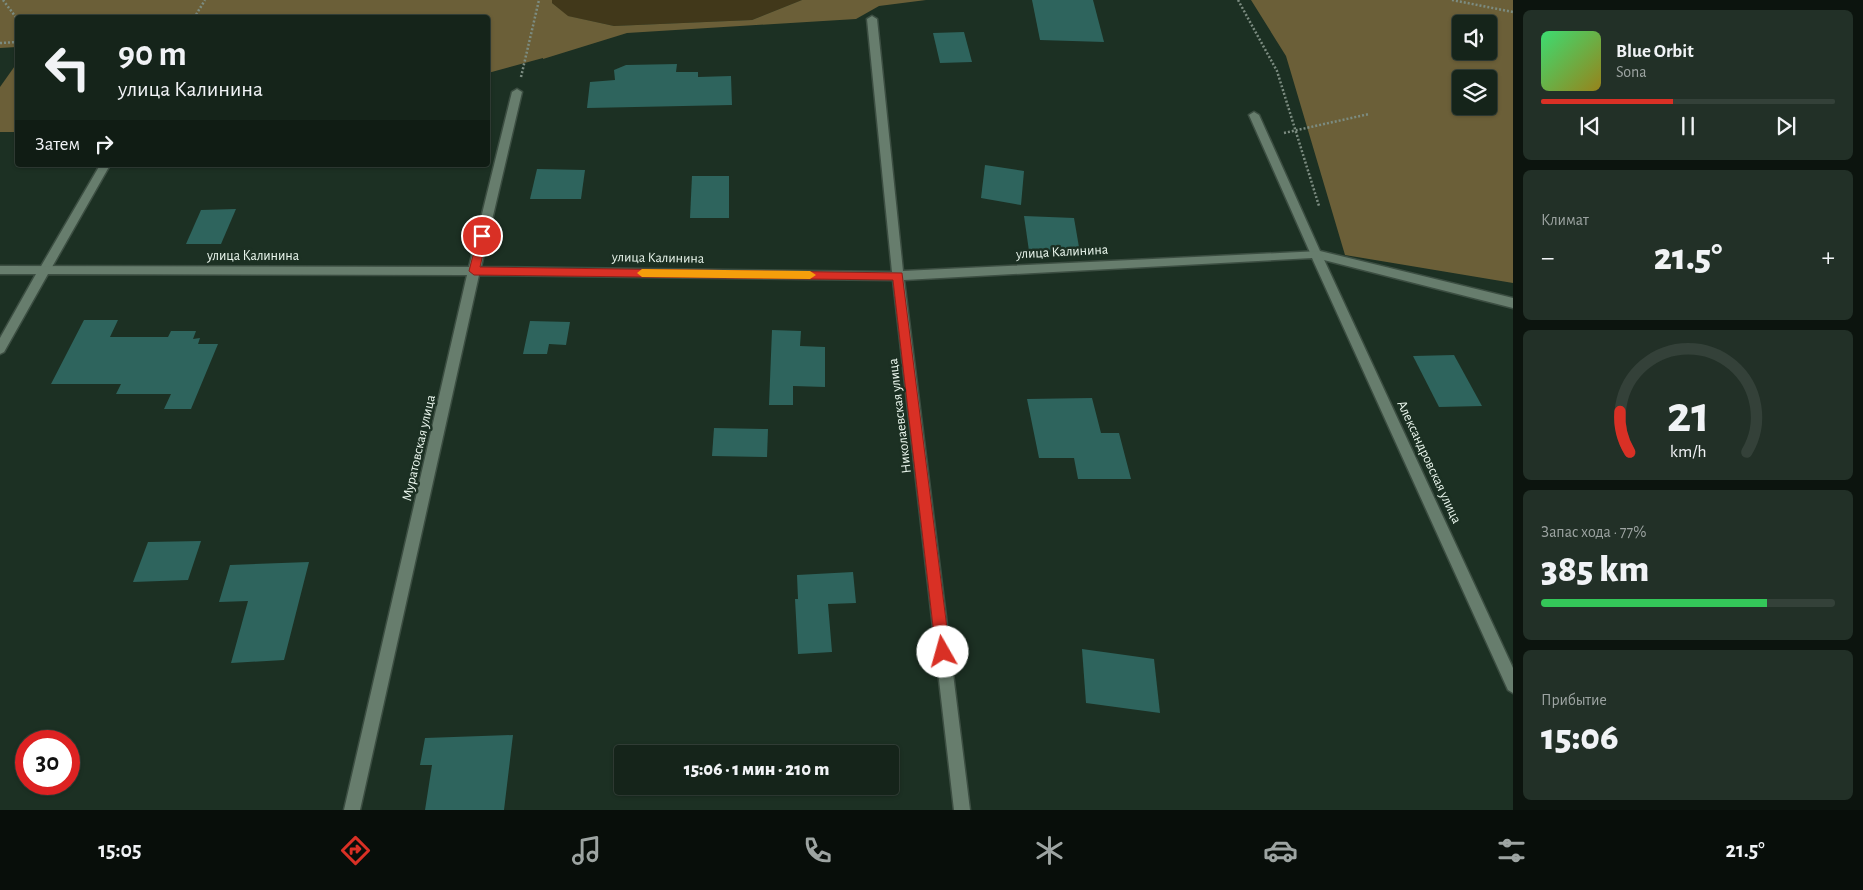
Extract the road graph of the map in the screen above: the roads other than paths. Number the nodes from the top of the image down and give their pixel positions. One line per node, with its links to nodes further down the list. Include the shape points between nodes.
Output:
1 (872, 19): 9 (street, Николаевская улица)
2 (517, 92): 8 (street, Муратовская улица)
3 (1254, 115): 5 (street, Александровская улица)
4 (104, 167): 7 (street)
5 (1316, 254): 9 (street, улица Калинина); 10 (street, улица Калинина); 12 (street, Александровская улица)
6 (0, 270): 7 (street, улица Калинина)
7 (44, 271): 8 (street, улица Калинина); 11 (street)
8 (474, 271): 9 (street, улица Калинина); 13 (street, Муратовская улица)
9 (898, 276): 14 (street, Николаевская улица)
10 (1513, 303)
11 (0, 349)
12 (1513, 684)
13 (352, 810)
14 (962, 810)

